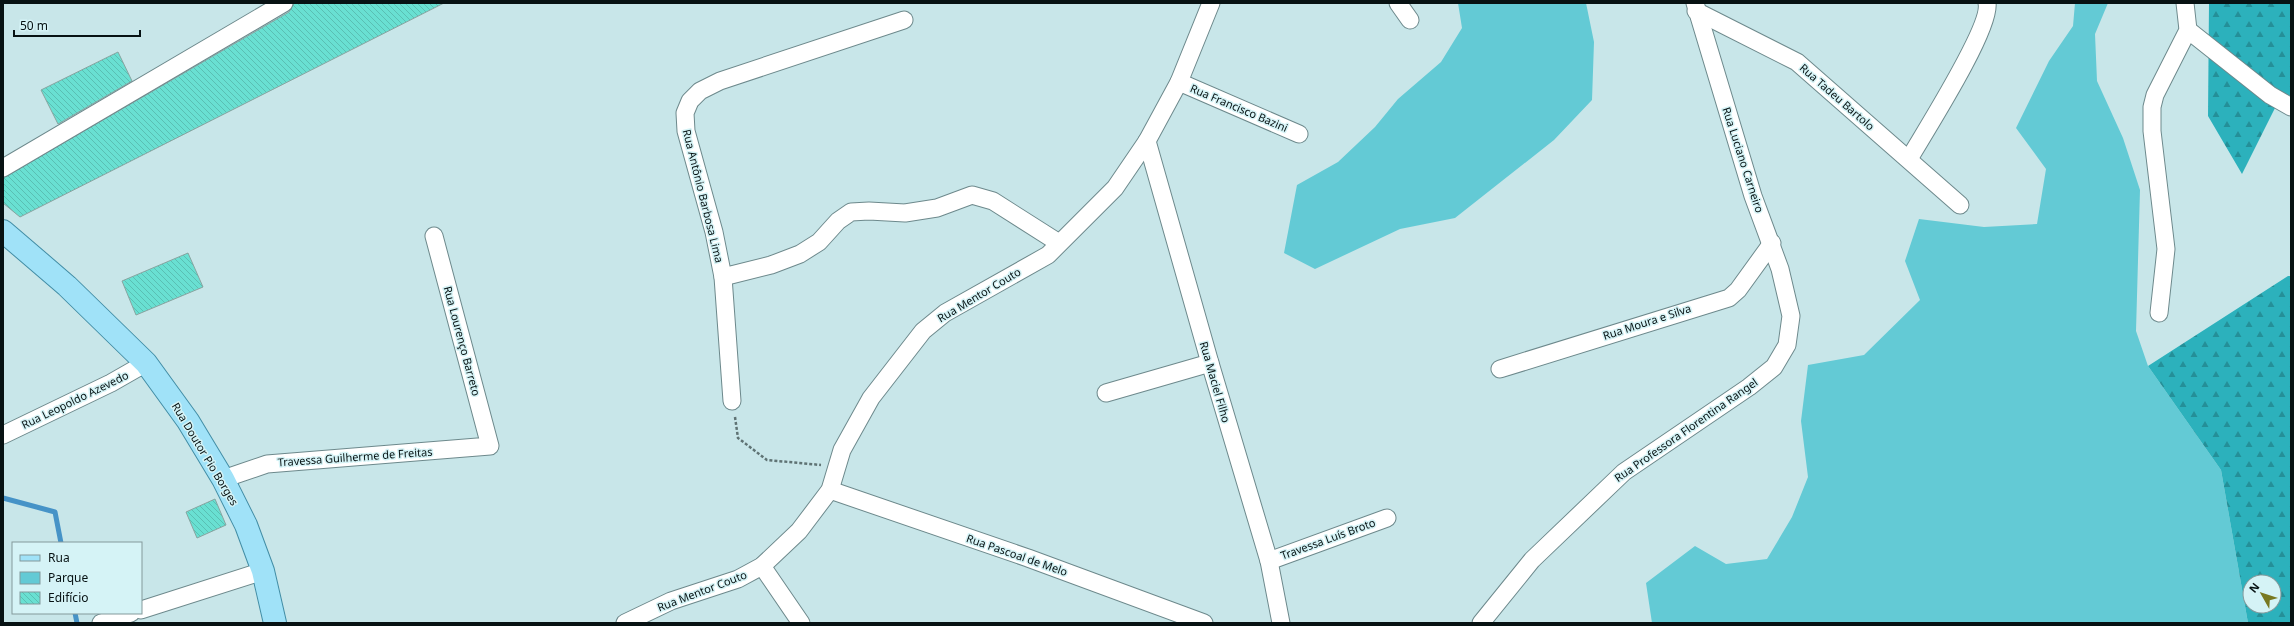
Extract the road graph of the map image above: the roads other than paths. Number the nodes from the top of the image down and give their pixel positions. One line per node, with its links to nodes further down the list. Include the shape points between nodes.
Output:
1 (284, 3): 15 (street)
2 (1211, 3): 10 (street, Rua Mentor Couto)
3 (1398, 3): 8 (street)
4 (1987, 3): 14 (street, via 1984,24 1944,102)
5 (2185, 3): 9 (street)
6 (1696, 7): 14 (street, Rua Tadeu Bartolo, via 1797,62); 20 (street, Rua Luciano Carneiro, via 1753,196)
7 (904, 20): 21 (street, Rua Antônio Barbosa Lima, via 720,82 700,91 690,101 685,113 686,131)
8 (1410, 20)
9 (2188, 30): 11 (street, via 2270,95); 22 (street, via 2155,95 2152,107 2152,131 2166,249)
10 (1179, 82): 12 (street, Rua Francisco Bazini); 13 (street, Rua Mentor Couto)
11 (2291, 107)
12 (1299, 134)
13 (1147, 141): 19 (street, Rua Mentor Couto, via 1114,188); 24 (street, Rua Maciel Filho)
14 (1909, 159): 16 (street, Rua Tadeu Bartolo)
15 (3, 168)
16 (1960, 205)
17 (3, 230): 25 (main road, Rua Doutor Pio Borges, via 68,286)
18 (434, 236): 30 (street, Rua Lourenço Barreto)
19 (1059, 243): 21 (street, via 993,201 972,195 938,208 905,213 852,212 838,221 819,242 800,254); 32 (street, Rua Mentor Couto, via 1048,255 945,313 923,331 871,398 842,450)
20 (1772, 243): 23 (street, Rua Luciano Carneiro); 26 (street, Rua Moura e Silva, via 1738,290 1728,298)
21 (723, 277): 28 (street, Rua Antônio Barbosa Lima)
22 (2159, 313)
23 (1791, 316): 45 (street, Rua Professora Florentina Rangel, via 1787,345 1774,367 1709,416 1624,472 1532,560)
24 (1210, 363): 27 (street); 34 (street, Rua Maciel Filho)
25 (146, 364): 29 (street, Rua Leopoldo Azevedo); 31 (main road, Rua Doutor Pio Borges, via 188,421)
26 (1500, 369)
27 (1106, 392)
28 (732, 401)
29 (3, 435)
30 (490, 446): 31 (street, Travessa Guilherme de Freitas, via 267,464)
31 (223, 479): 36 (main road, Rua Doutor Pio Borges, via 246,525)
32 (830, 490): 35 (street, Rua Mentor Couto, via 799,530); 43 (street, Rua Pascoal de Melo, via 1028,558)
33 (1387, 518): 34 (street, Travessa Luís Broto)
34 (1269, 561): 44 (street, Rua Maciel Filho)
35 (762, 566): 41 (street, Rua Mentor Couto, via 738,579 671,601); 42 (street)
36 (263, 572): 37 (street); 40 (main road, Rua Doutor Pio Borges)
37 (142, 610)
38 (128, 614): 39 (street)
39 (107, 621)
40 (275, 623)
41 (625, 623)
42 (801, 623)
43 (1204, 623)
44 (1281, 623)
45 (1481, 623)

